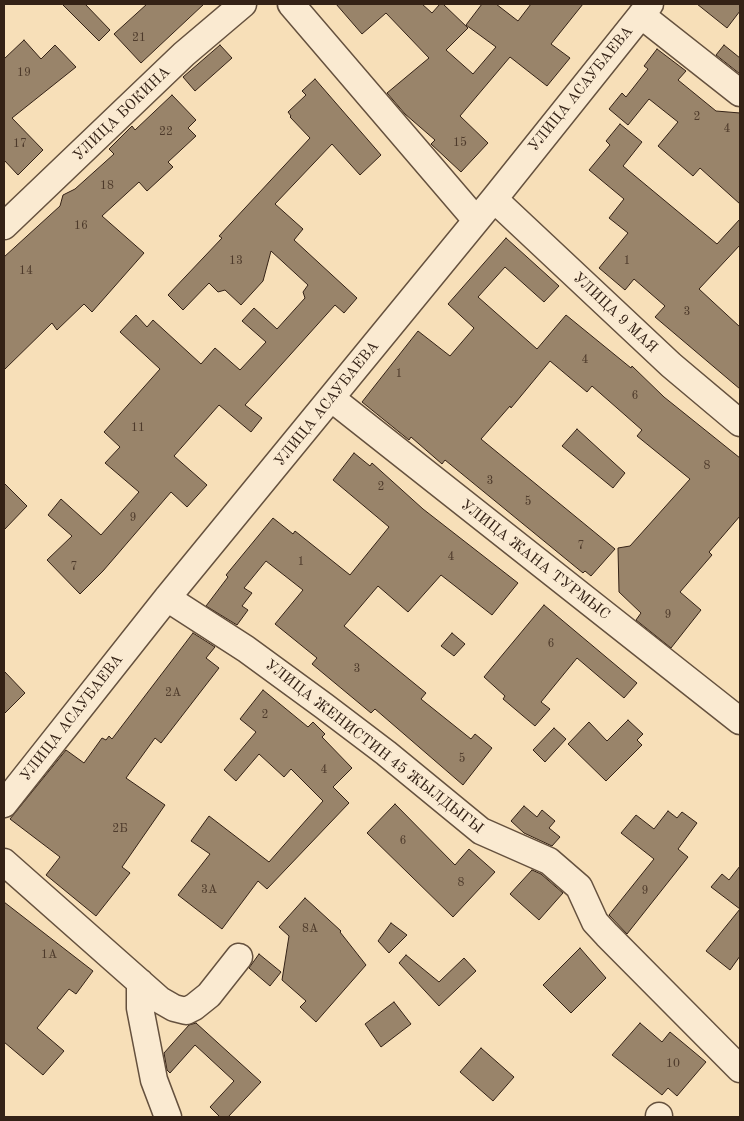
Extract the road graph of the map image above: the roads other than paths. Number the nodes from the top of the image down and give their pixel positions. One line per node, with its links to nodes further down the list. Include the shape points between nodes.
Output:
1 (243, 4): 7 (street, УЛИЦА БОКИНА, via 184,54)
2 (291, 4): 6 (street)
3 (645, 9): 4 (street); 5 (street, УЛИЦА АСАУБАЕВА)
4 (740, 92)
5 (494, 199): 6 (street, УЛИЦА АСАУБАЕВА); 9 (street, УЛИЦА 9 МАЯ, via 671,365)
6 (476, 220): 8 (street, УЛИЦА АСАУБАЕВА)
7 (4, 226)
8 (331, 398): 10 (street, УЛИЦА АСАУБАЕВА); 11 (street, УЛИЦА ЖАНА ТУРМЫС)
9 (740, 423)
10 (167, 598): 12 (street, УЛИЦА АСАУБАЕВА); 16 (street, УЛИЦА ЖЕНИСТИН 45 ЖЫЛДЫГЫ, via 246,649 324,706 481,831 549,861 579,888 601,928)
11 (740, 721)
12 (4, 804)
13 (4, 862): 15 (street)
14 (239, 957): 15 (street, via 209,995 186,1010 160,1000)
15 (140, 982): 17 (street, via 140,1008 154,1080)
16 (740, 1069)
17 (168, 1117)

